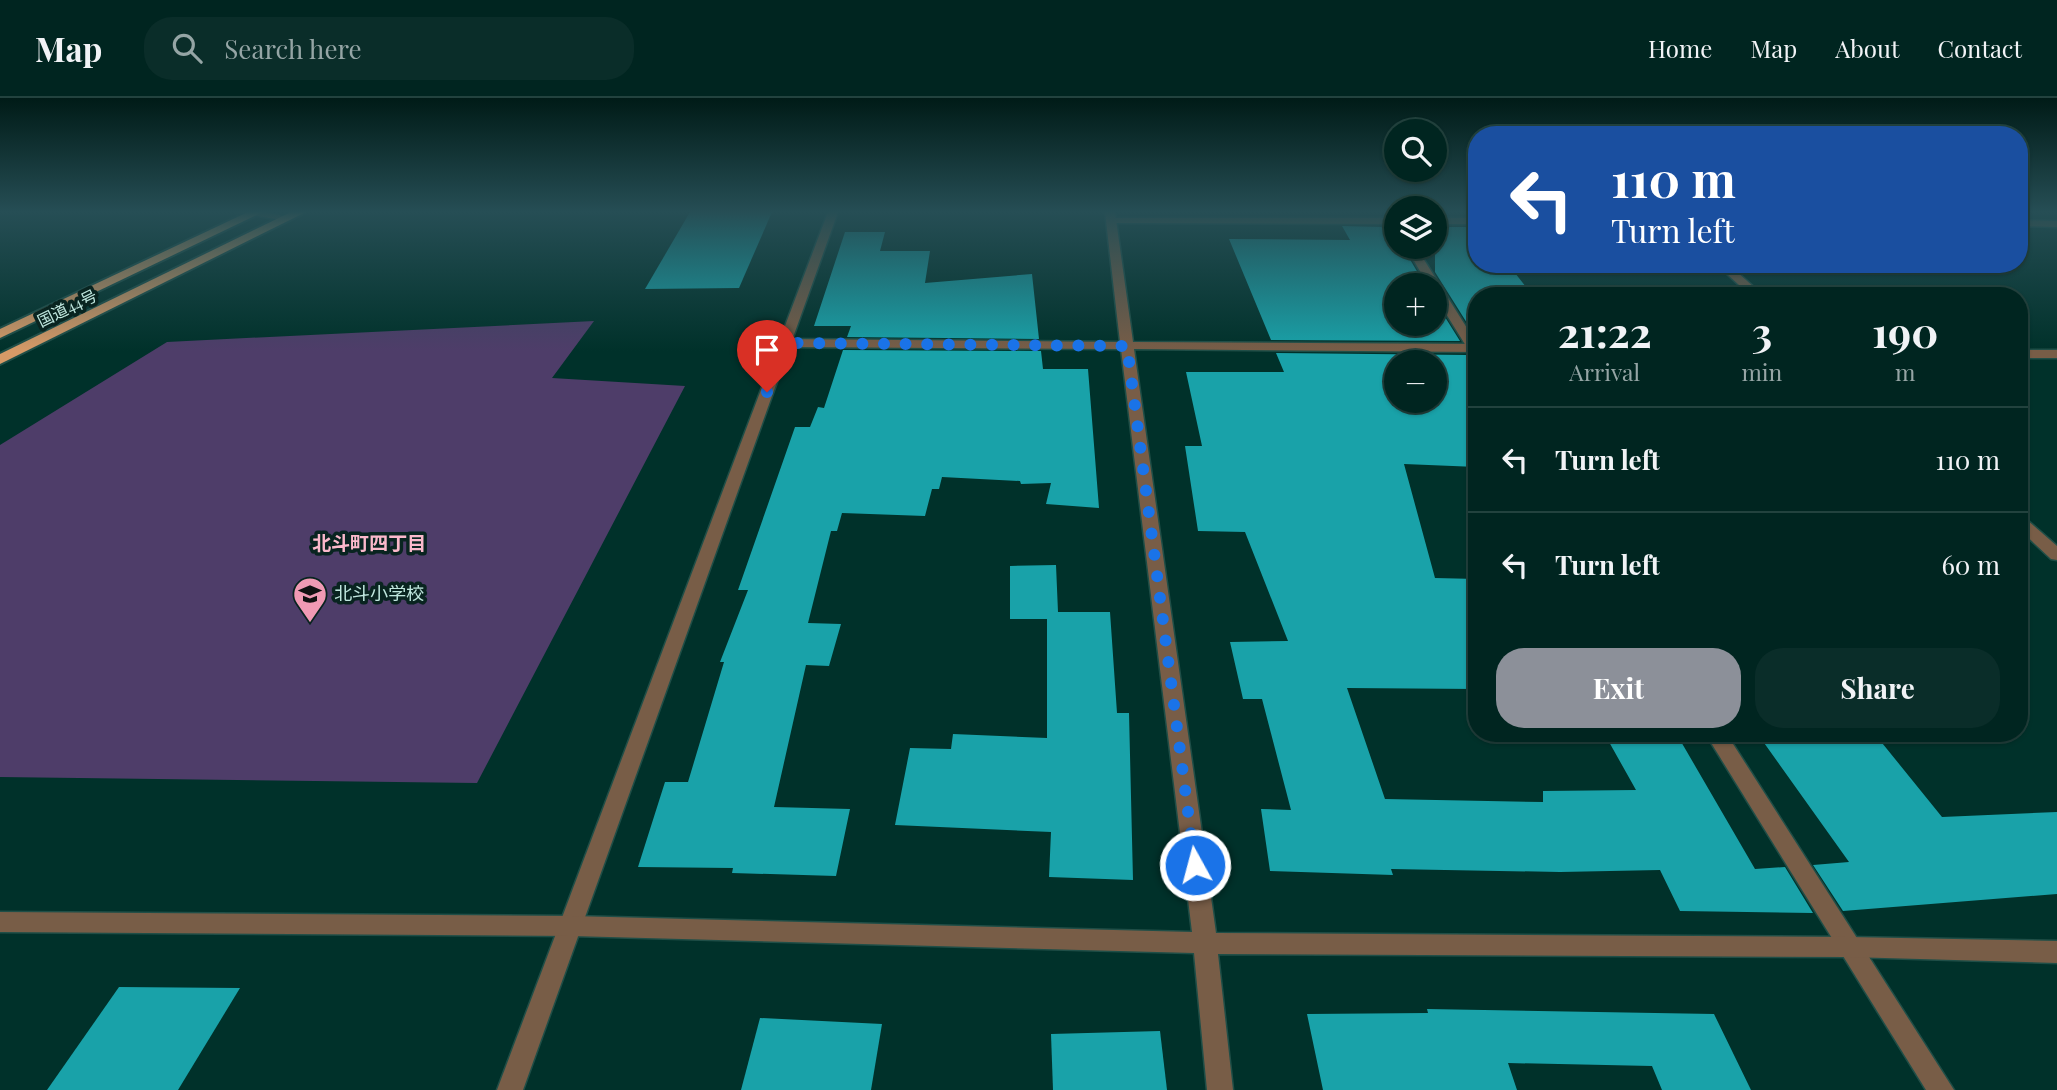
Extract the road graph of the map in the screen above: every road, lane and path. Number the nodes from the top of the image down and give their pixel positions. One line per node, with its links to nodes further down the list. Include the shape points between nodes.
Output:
1 (157, 258): 8 (highway, 国道44号)
2 (206, 258): 15 (highway, 国道44号)
3 (816, 258): 10 (street)
4 (1116, 258): 11 (street)
5 (1731, 273): 6 (street)
6 (1748, 287)
7 (1447, 305): 9 (street)
8 (0, 334)
9 (1468, 338)
10 (785, 343): 11 (street); 20 (street)
11 (1127, 346): 12 (street); 21 (street)
12 (1468, 350)
13 (2028, 354): 14 (street)
14 (2057, 354)
15 (0, 360)
16 (2028, 529): 17 (street)
17 (2057, 555)
18 (1721, 742): 22 (street)
19 (0, 922): 20 (street)
20 (572, 926): 21 (street); 24 (street)
21 (1205, 943): 22 (street); 25 (street)
22 (1849, 947): 23 (street); 26 (street)
23 (2057, 952)
24 (510, 1090)
25 (1220, 1090)
26 (1941, 1090)

